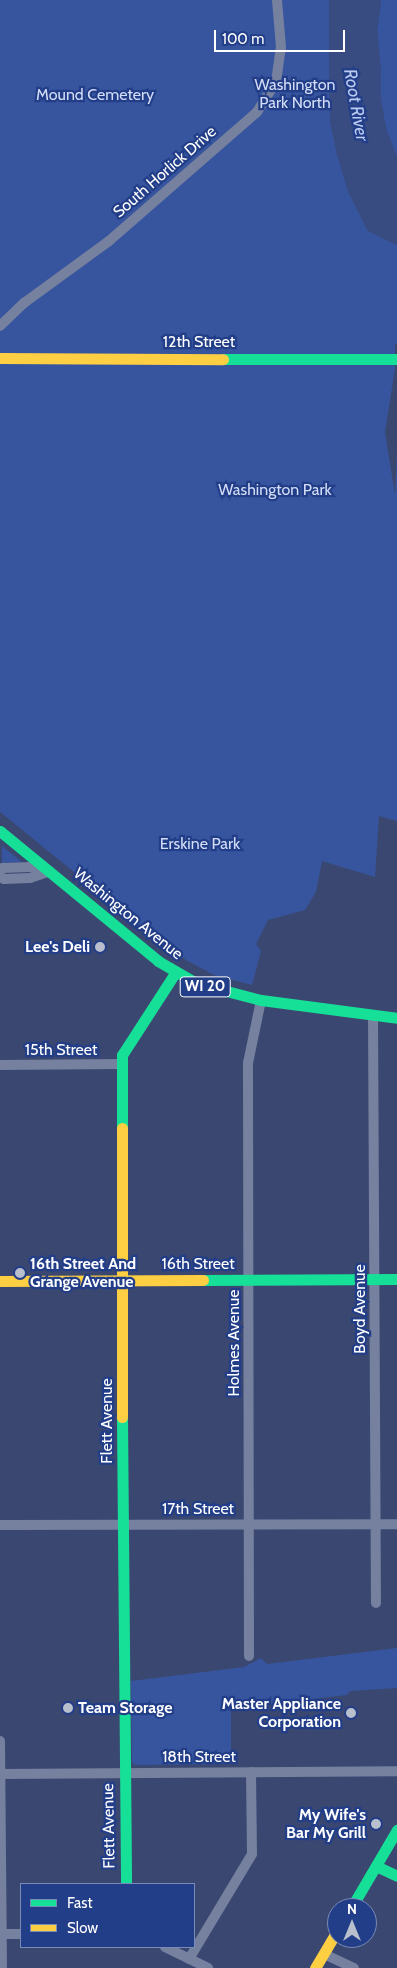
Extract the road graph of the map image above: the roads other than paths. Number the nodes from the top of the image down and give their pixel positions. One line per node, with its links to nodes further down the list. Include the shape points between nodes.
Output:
1 (277, 0): 2 (street, South Horlick Drive, via 281,47 276,82 257,112 109,242 24,303)
2 (0, 326)
3 (0, 358): 4 (street, 12th Street)
4 (397, 359)
5 (0, 831): 7 (street, Washington Avenue / WI 20)
6 (0, 870): 7 (street, via 30,867)
7 (50, 871): 8 (street, via 30,878 4,879); 9 (street, Washington Avenue / WI 20)
8 (0, 876)
9 (175, 973): 10 (street, Washington Avenue / WI 20, via 210,988); 13 (street, Flett Avenue, via 122,1055)
10 (261, 1000): 11 (street, Washington Avenue / WI 20); 18 (street, Holmes Avenue, via 248,1063)
11 (374, 1016): 12 (street, Washington Avenue / WI 20); 15 (street, Boyd Avenue)
12 (397, 1018)
13 (122, 1064): 14 (street, 15th Street); 17 (street, Flett Avenue)
14 (0, 1065)
15 (375, 1279): 16 (street, 16th Street); 18 (street, 16th Street); 22 (street, Boyd Avenue)
16 (397, 1279)
17 (123, 1280): 18 (street, 16th Street); 19 (street, 16th Street); 21 (street, Flett Avenue)
18 (249, 1280): 20 (street, Holmes Avenue)
19 (0, 1281)
20 (248, 1523): 21 (street, 17th Street); 22 (street, 17th Street); 26 (street, Holmes Avenue)
21 (122, 1524): 24 (street, 17th Street); 29 (street, Flett Avenue)
22 (375, 1524): 23 (street, 17th Street); 25 (street, Boyd Avenue)
23 (397, 1524)
24 (0, 1525)
25 (376, 1603)
26 (249, 1656)
27 (0, 1742): 31 (street)
28 (397, 1771): 30 (street, 18th Street)
29 (124, 1772): 30 (street, 18th Street); 31 (street, 18th Street); 35 (street, Flett Avenue)
30 (251, 1772): 42 (street, via 252,1854)
31 (1, 1774): 37 (street)
32 (397, 1830): 33 (street)
33 (376, 1866): 34 (street); 36 (street)
34 (397, 1876)
35 (126, 1883)
36 (357, 1898)
37 (1, 1934): 38 (street); 43 (street)
38 (20, 1934)
39 (167, 1948): 42 (street)
40 (327, 1948): 41 (street)
41 (324, 1954): 45 (street); 46 (street)
42 (189, 1959): 44 (street)
43 (2, 1968)
44 (208, 1968)
45 (315, 1968)
46 (354, 1968)

